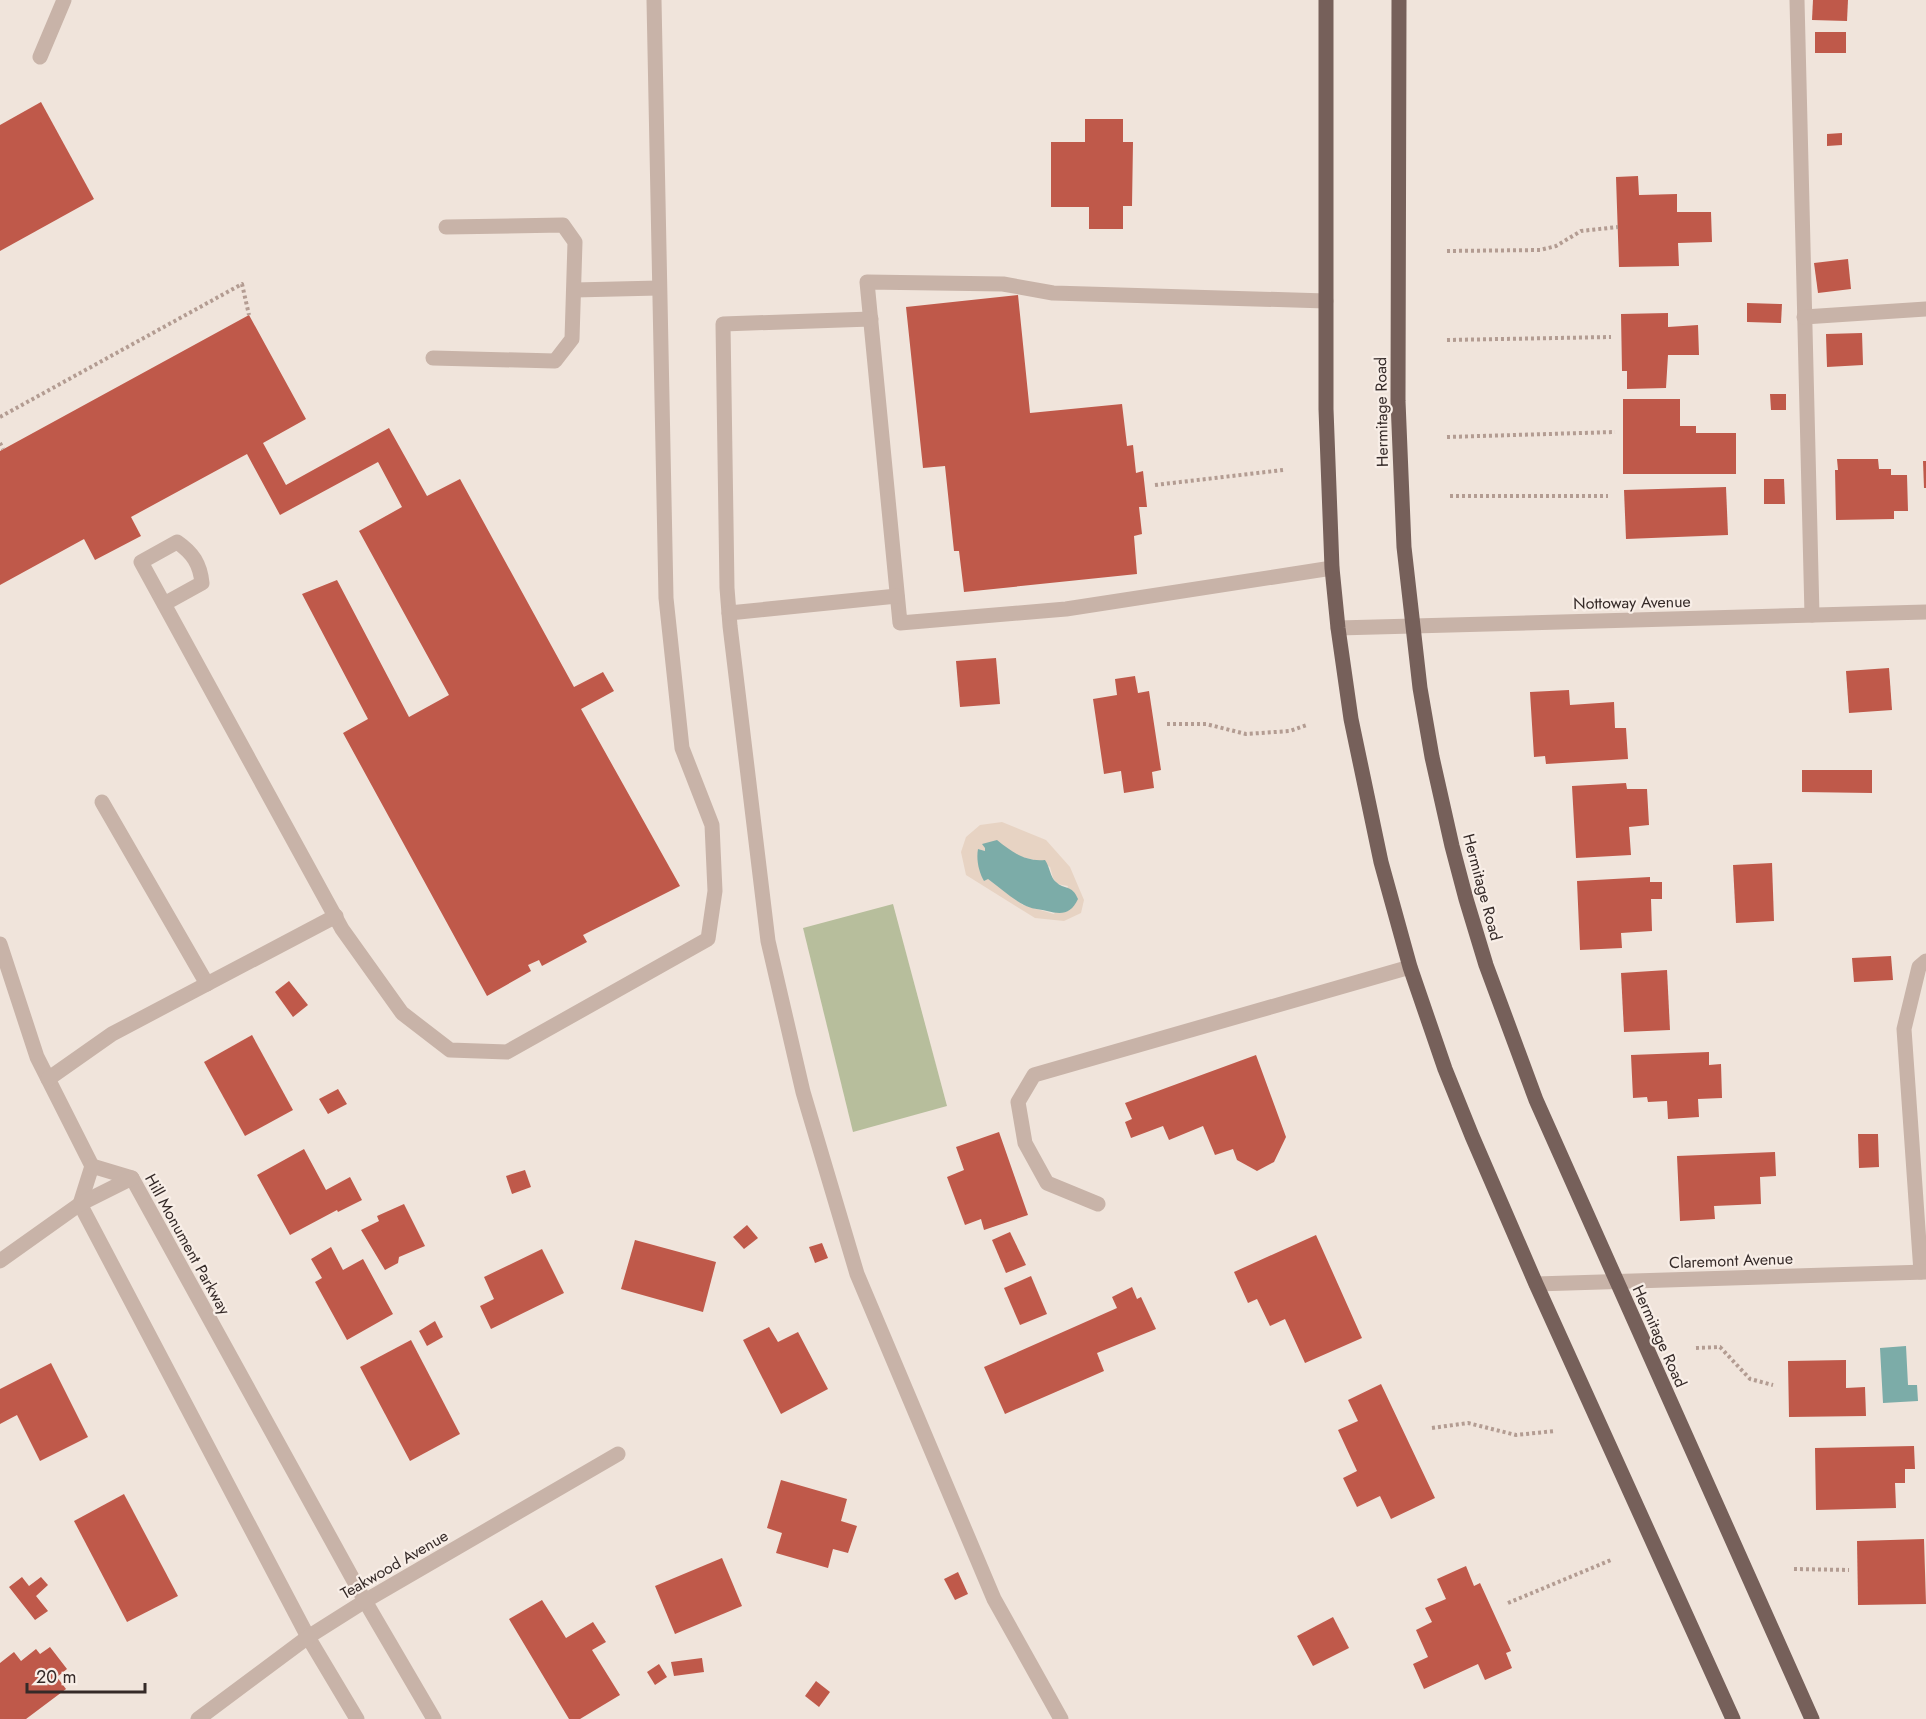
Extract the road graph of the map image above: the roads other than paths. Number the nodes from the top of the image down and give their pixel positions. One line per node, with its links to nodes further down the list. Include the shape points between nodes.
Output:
1 (64, 0): 6 (street)
2 (654, 0): 8 (street)
3 (1326, 0): 10 (main road)
4 (1399, 0): 21 (main road, Hermitage Road, via 1398,401 1404,547)
5 (1797, 0): 12 (street)
6 (40, 57)
7 (446, 227): 9 (street, via 563,225 575,242)
8 (659, 288): 9 (street); 24 (street, via 666,598 682,748 711,825 715,891 708,939 507,1052 450,1050 402,1013)
9 (574, 290): 14 (street, via 573,339 555,361)
10 (1326, 301): 13 (street, via 1053,293 1003,284 867,282); 15 (main road)
11 (1926, 309): 12 (street)
12 (1804, 317): 20 (street)
13 (871, 319): 16 (street); 19 (street, via 723,324)
14 (434, 358)
15 (1332, 568): 16 (street, via 1066,609 900,623); 22 (main road)
16 (897, 596): 19 (street)
17 (164, 604): 24 (street)
18 (1926, 612): 20 (street, Nottoway Avenue)
19 (729, 613): 44 (street, via 768,941 803,1092 853,1263 994,1599)
20 (1812, 615): 21 (street, Nottoway Avenue)
21 (1412, 626): 22 (street, Nottoway Avenue); 36 (main road, Hermitage Road, via 1441,798 1486,965 1536,1100)
22 (1338, 628): 27 (main road, via 1365,791)
23 (102, 802): 28 (street)
24 (336, 916): 28 (street)
25 (0, 944): 29 (street)
26 (1926, 961): 35 (street, via 1919,967 1904,1029)
27 (1410, 967): 33 (street, via 1034,1075 1018,1102 1025,1143 1047,1183); 37 (main road, via 1468,1127)
28 (207, 984): 29 (street, via 112,1034)
29 (48, 1079): 30 (street)
30 (92, 1166): 31 (street, Hill Monument Parkway); 32 (street)
31 (132, 1178): 32 (street); 39 (street, Hill Monument Parkway)
32 (80, 1204): 34 (street); 40 (street)
33 (1098, 1204)
34 (0, 1261)
35 (1923, 1272): 36 (street, Claremont Avenue)
36 (1616, 1281): 37 (street, Claremont Avenue); 46 (main road, Hermitage Road)
37 (1536, 1284): 45 (main road)
38 (618, 1454): 39 (street, Teakwood Avenue)
39 (365, 1601): 40 (street, Teakwood Avenue); 43 (street, Hill Monument Parkway)
40 (308, 1637): 41 (street, Teakwood Avenue); 42 (street)
41 (198, 1719)
42 (357, 1719)
43 (434, 1719)
44 (1061, 1719)
45 (1733, 1719)
46 (1812, 1719)

